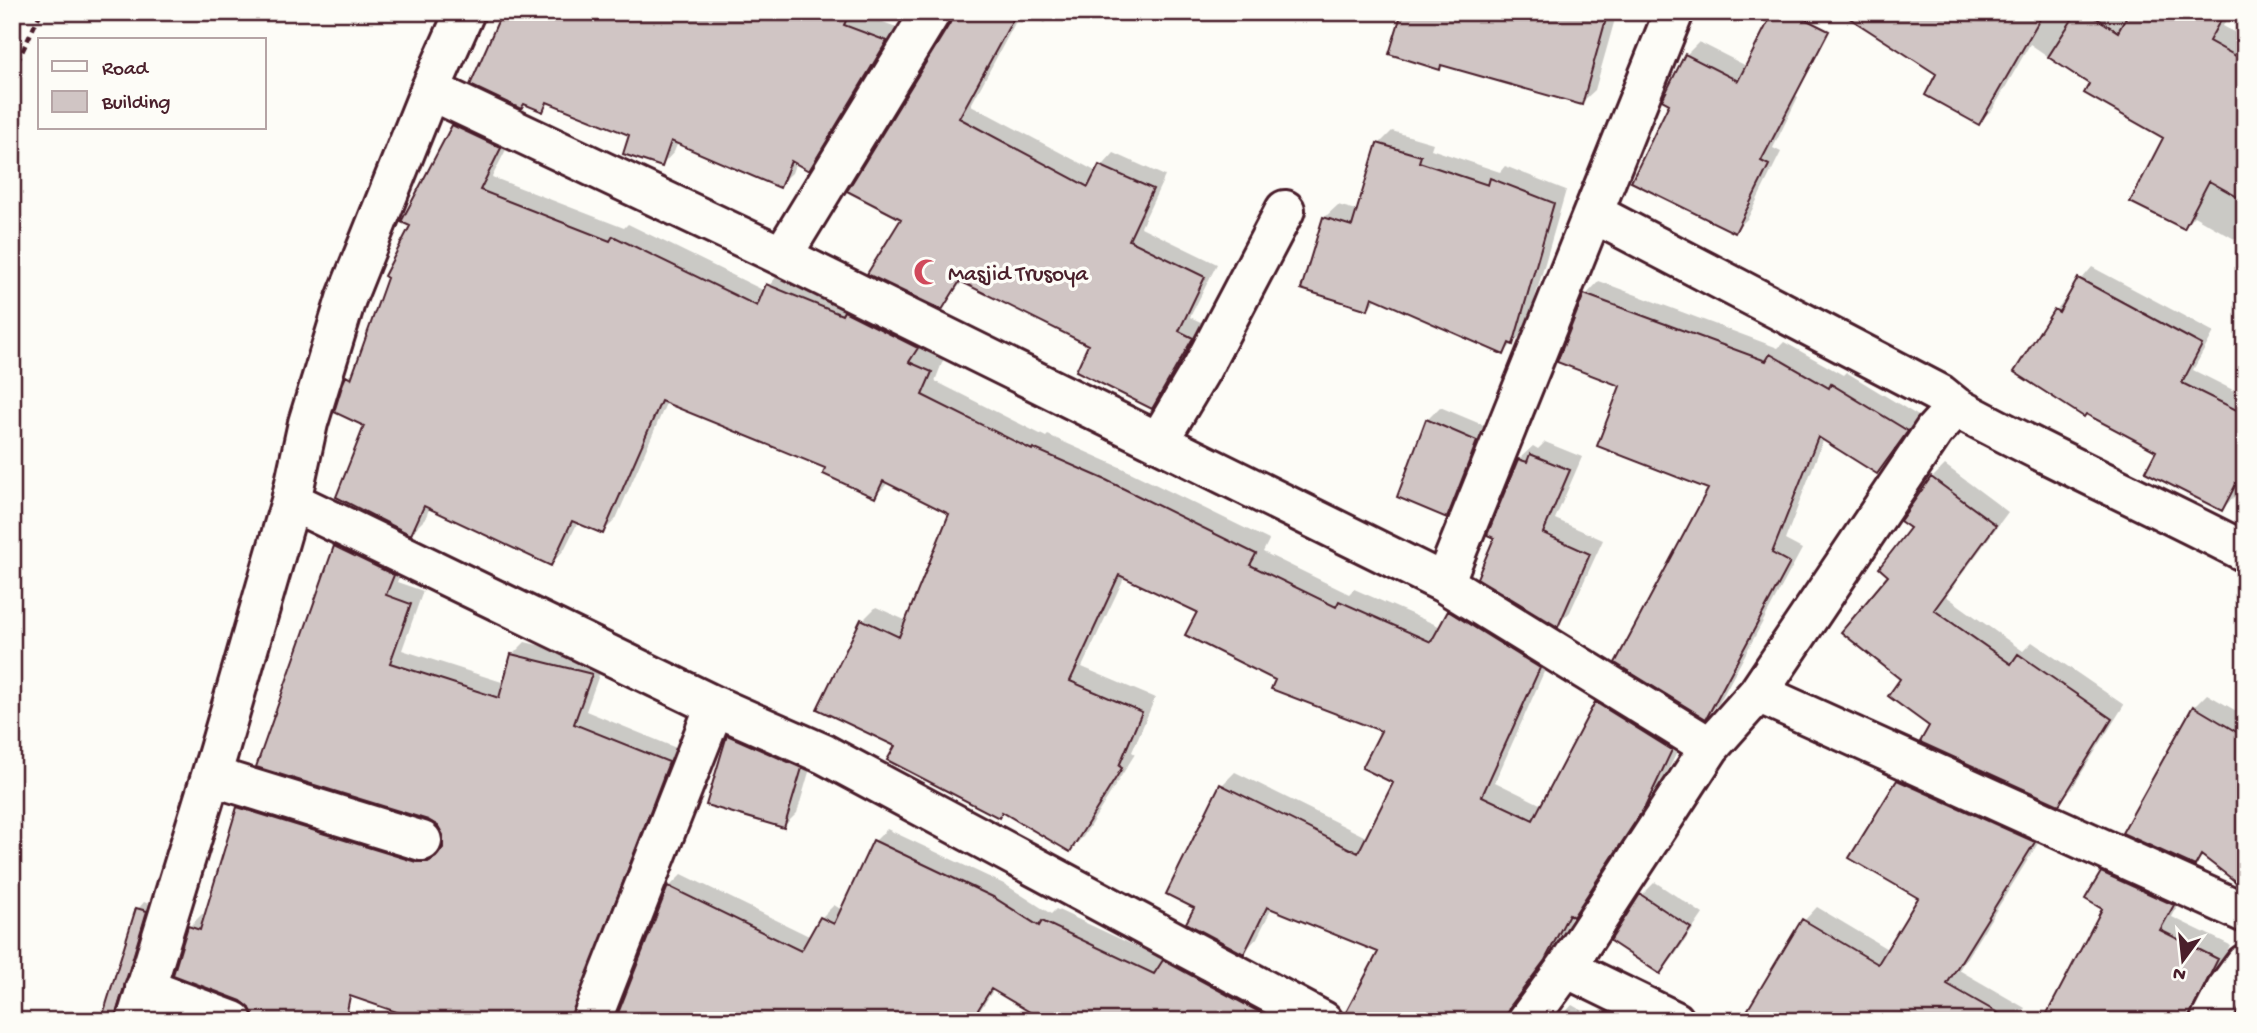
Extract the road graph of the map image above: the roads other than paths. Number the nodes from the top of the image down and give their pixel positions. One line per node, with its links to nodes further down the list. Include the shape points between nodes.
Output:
1 (465, 12): 4 (street)
2 (932, 12): 7 (street)
3 (1674, 12): 6 (street)
4 (430, 90): 7 (street); 10 (street, via 346,299 307,423)
5 (1285, 210): 9 (street)
6 (1593, 213): 8 (street, via 1940,394); 12 (street)
7 (782, 256): 9 (street)
8 (1956, 407): 11 (street); 13 (street, via 1934,431)
9 (1158, 442): 12 (street)
10 (291, 501): 14 (street); 16 (street)
11 (2245, 552)
12 (1444, 583): 15 (street)
13 (1758, 693): 15 (street); 18 (street)
14 (715, 706): 23 (street); 24 (street, via 824,754)
15 (1710, 747): 20 (street)
16 (211, 776): 17 (street); 21 (street)
17 (422, 841)
18 (2245, 913)
19 (2245, 964): 27 (street)
20 (1566, 968): 25 (street); 26 (street)
21 (140, 1004): 22 (street)
22 (233, 1021)
23 (591, 1021)
24 (1323, 1021)
25 (1527, 1021)
26 (1675, 1021)
27 (2210, 1021)

